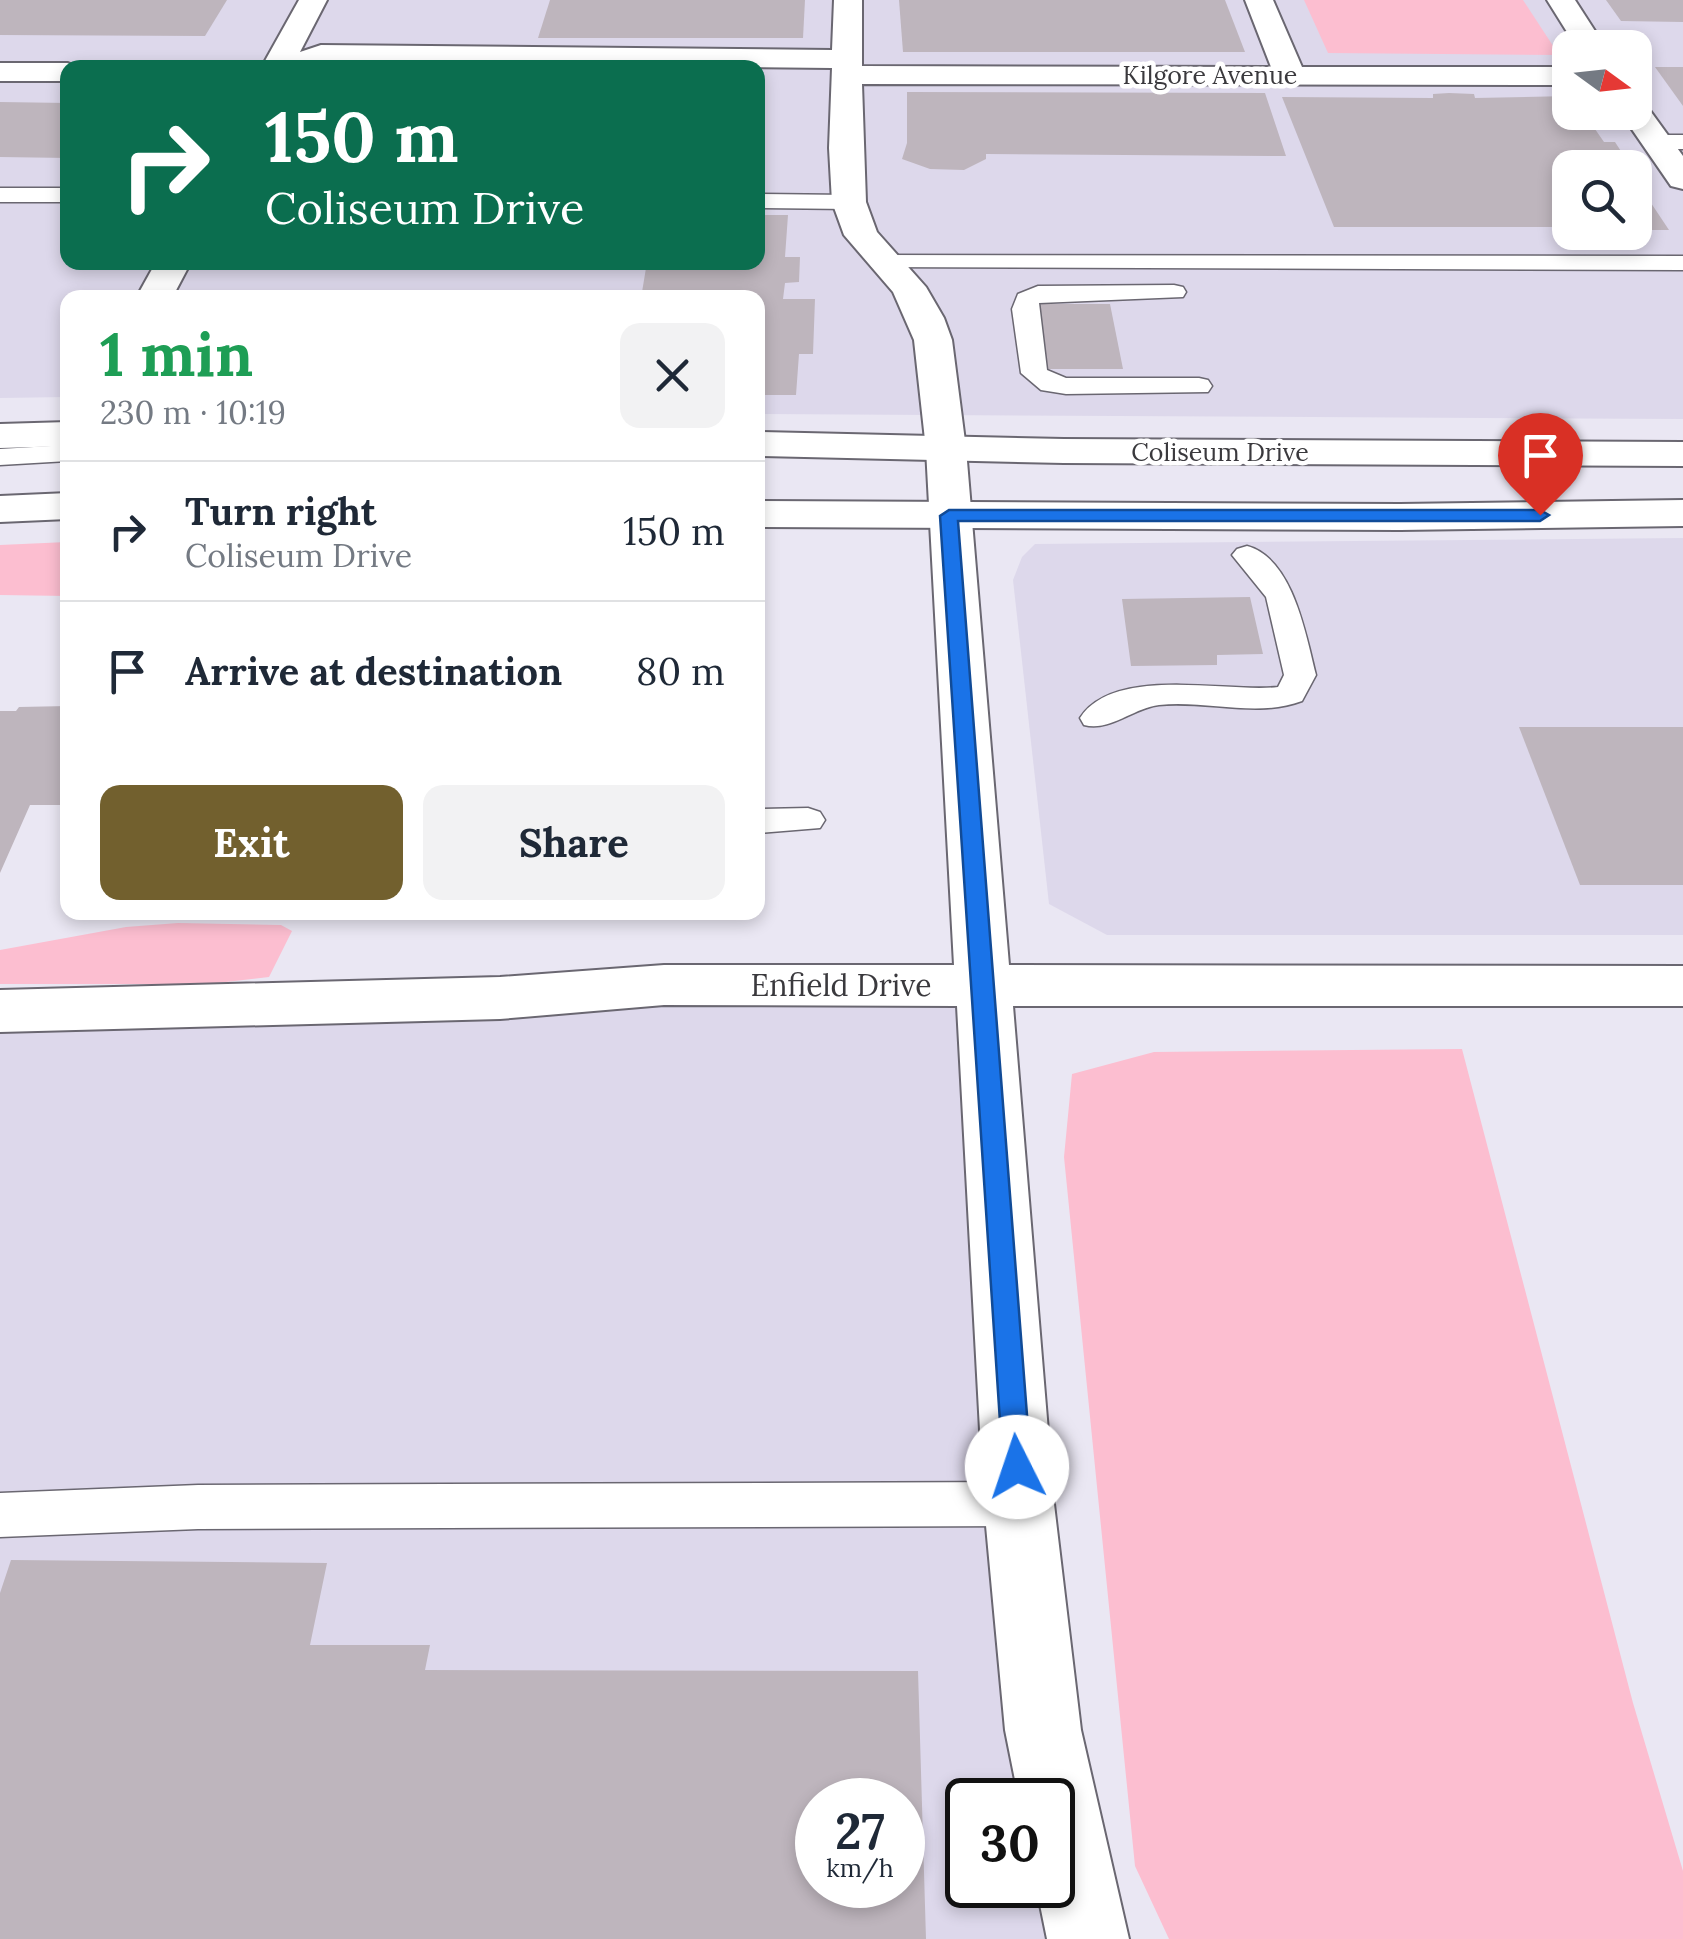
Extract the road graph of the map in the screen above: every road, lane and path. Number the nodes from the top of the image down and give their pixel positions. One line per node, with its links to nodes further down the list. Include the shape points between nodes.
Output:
1 (313, 0): 6 (street)
2 (848, 0): 14 (street)
3 (1260, 0): 12 (street)
4 (1561, 0): 5 (street)
5 (1580, 30)
6 (284, 60)
7 (303, 60): 8 (street, Kilgore Avenue, via 321,54)
8 (446, 60)
9 (0, 72): 10 (street)
10 (60, 72)
11 (765, 75): 14 (street, Kilgore Avenue)
12 (1290, 75): 13 (street, Kilgore Avenue); 14 (street, Kilgore Avenue)
13 (1552, 76)
14 (842, 79): 20 (street)
15 (1670, 142): 16 (street)
16 (1683, 179)
17 (0, 195): 18 (lane)
18 (60, 196)
19 (765, 201): 20 (lane)
20 (849, 202): 21 (street, via 860,236)
21 (881, 262): 22 (lane); 28 (street, via 926,318)
22 (1683, 263)
23 (1174, 292): 24 (lane, via 1054,291 1027,299 1034,373 1066,386)
24 (1199, 386)
25 (60, 434): 26 (street)
26 (0, 436)
27 (765, 444): 28 (street, Coliseum Drive)
28 (946, 450): 30 (street, Coliseum Drive); 36 (street)
29 (60, 453): 31 (lane)
30 (1683, 454)
31 (0, 457)
32 (60, 506): 33 (street)
33 (0, 508)
34 (1683, 513): 36 (street)
35 (765, 514): 36 (street)
36 (949, 516): 41 (street)
37 (1247, 556): 38 (lane, via 1281,594 1299,661 1298,687 1282,698 1129,698)
38 (1096, 718)
39 (808, 820): 40 (lane)
40 (765, 821)
41 (982, 985): 42 (street, Enfield Drive); 43 (street, Enfield Drive, via 664,985 500,998); 44 (street)
42 (1683, 986)
43 (0, 1012)
44 (1019, 1504): 45 (lane, via 198,1507); 46 (street, via 1043,1730)
45 (0, 1515)
46 (1088, 1939)

